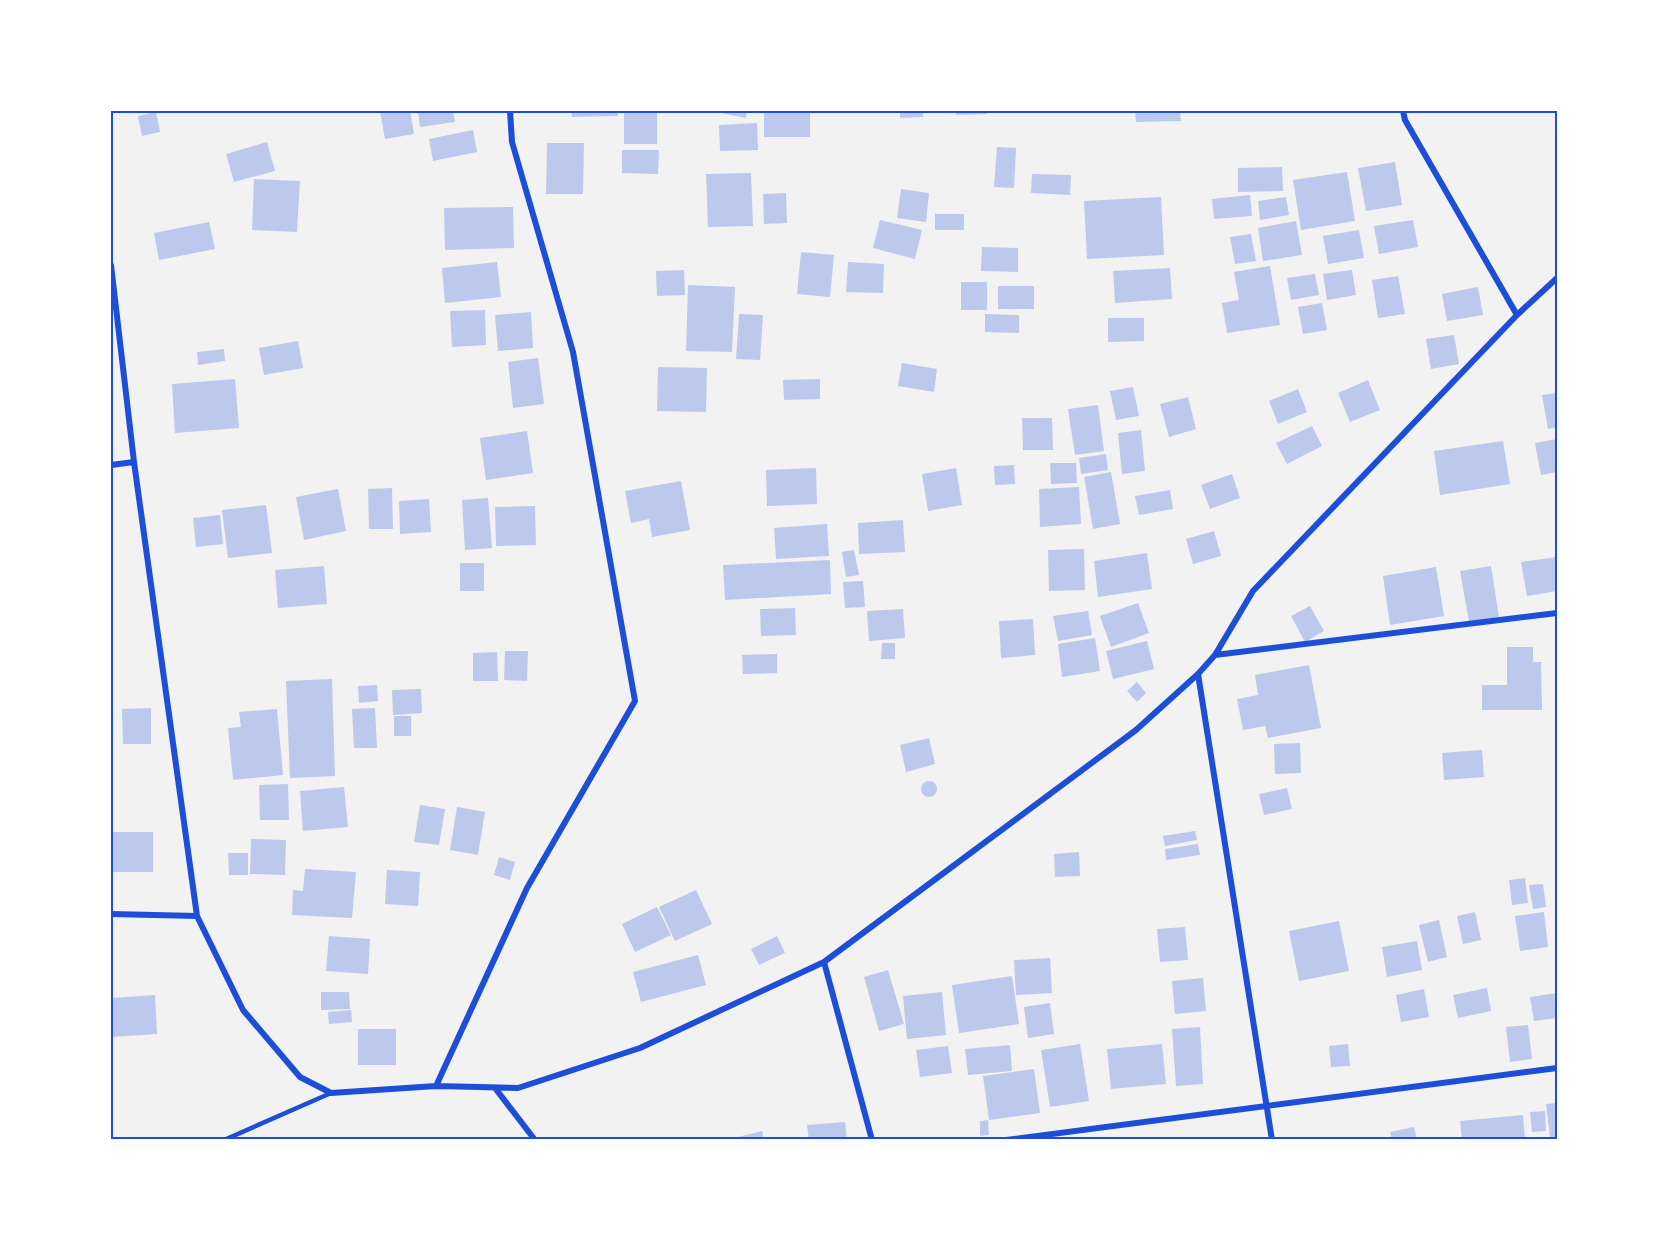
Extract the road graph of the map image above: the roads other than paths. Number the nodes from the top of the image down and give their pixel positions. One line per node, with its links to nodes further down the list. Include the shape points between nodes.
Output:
1 (510, 111): 15 (street, via 512,142 573,352 635,701 527,888)
2 (1403, 111): 5 (street)
3 (111, 266): 6 (street)
4 (1557, 278): 5 (street)
5 (1517, 315): 9 (street, via 1253,591)
6 (134, 462): 7 (street); 12 (street)
7 (111, 465)
8 (1557, 613): 9 (street)
9 (1215, 655): 10 (street)
10 (1198, 674): 13 (street, via 1136,730); 18 (street)
11 (111, 914): 12 (street)
12 (196, 916): 17 (street, via 243,1010 300,1077)
13 (824, 962): 16 (street, via 640,1048 518,1088); 21 (street)
14 (1557, 1068): 18 (street)
15 (436, 1086): 16 (street); 17 (street)
16 (495, 1088): 20 (street)
17 (331, 1093): 19 (lane)
18 (1266, 1107): 22 (street); 23 (street)
19 (224, 1140)
20 (535, 1140)
21 (872, 1140)
22 (1005, 1140)
23 (1272, 1140)

